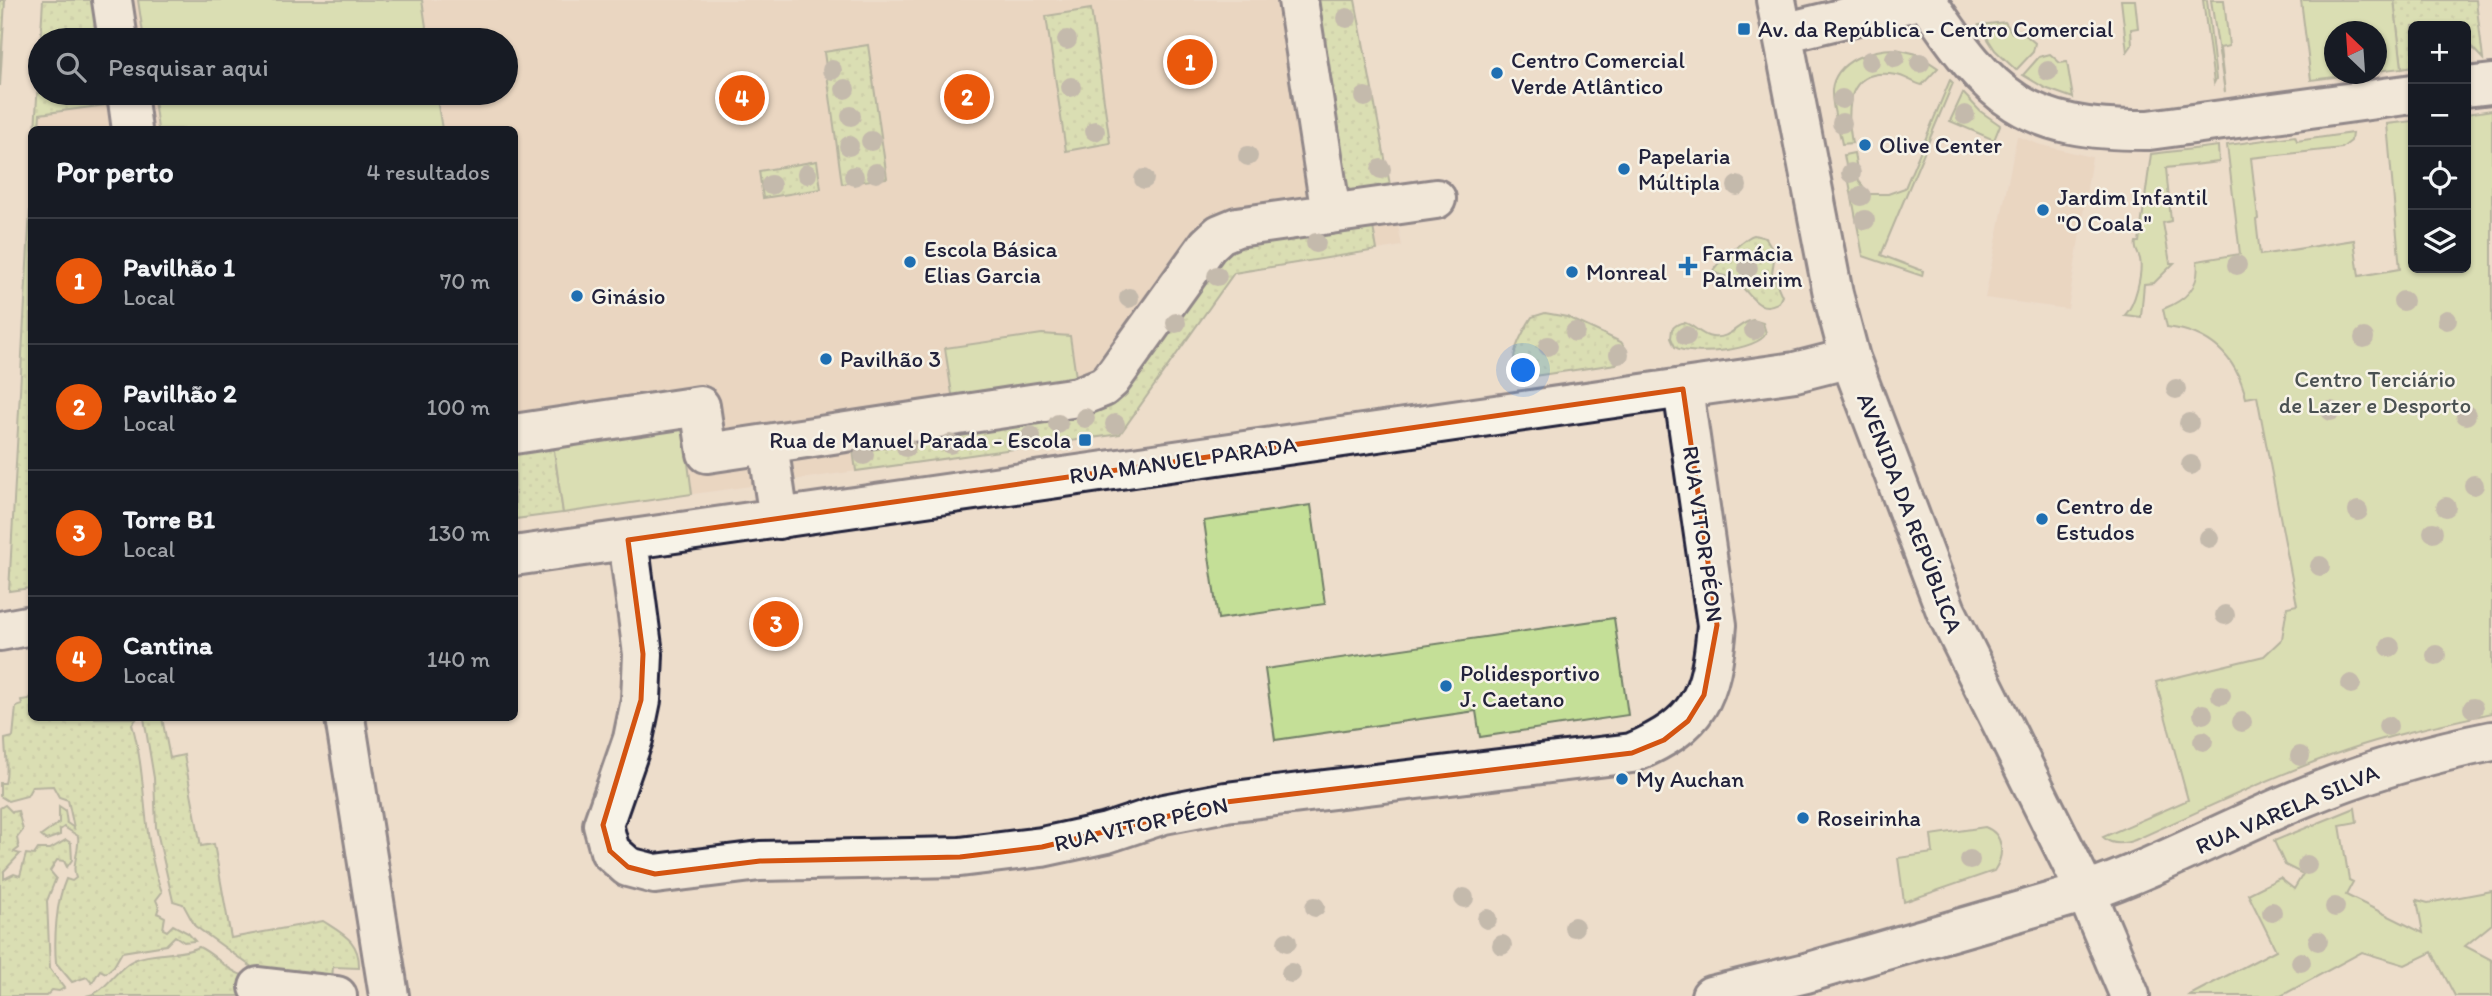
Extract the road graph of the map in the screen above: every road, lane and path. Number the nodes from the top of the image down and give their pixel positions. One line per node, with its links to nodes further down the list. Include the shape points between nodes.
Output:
1 (112, 0): 6 (street)
2 (1298, 0): 13 (street)
3 (1919, 0): 5 (street)
4 (1926, 0): 9 (street, via 1952,39 1999,92 2026,111 2066,124 2104,131 2148,130)
5 (1779, 17): 14 (street, AVENIDA DA REPÚBLICA, via 1833,294)
6 (116, 28)
7 (2492, 83): 8 (street)
8 (2471, 86)
9 (2408, 95)
10 (129, 105): 11 (street)
11 (131, 126)
12 (1436, 199): 13 (street)
13 (1331, 214): 17 (street, via 1237,227 1220,234 1111,380 1092,392)
14 (1850, 358): 15 (street, RUA MANUEL PARADA, via 1795,372); 25 (street, AVENIDA DA REPÚBLICA, via 1946,611)
15 (1683, 389): 18 (street, RUA MANUEL PARADA); 19 (street, RUA VITOR PÉON, via 1717,625 1714,662 1704,695 1688,721 1664,740 1632,753 1226,802 1042,847 960,857 760,861 654,874 628,867 610,851 603,825 633,739 641,700 643,654)
16 (518, 433): 17 (street, via 700,406 708,453)
17 (768, 444): 18 (street)
18 (779, 519): 19 (street, RUA MANUEL PARADA)
19 (628, 540): 20 (street, RUA MANUEL PARADA)
20 (518, 555)
21 (28, 626): 22 (street)
22 (0, 631)
23 (345, 721): 29 (street)
24 (2492, 741): 25 (street, RUA VARELA SILVA, via 2358,776)
25 (2086, 892): 26 (street, RUA VARELA SILVA); 31 (street, AVENIDA DA REPÚBLICA)
26 (1808, 984): 30 (street, RUA VARELA SILVA)
27 (259, 987): 28 (street)
28 (337, 996)
29 (389, 996)
30 (1711, 996)
31 (2130, 996)

